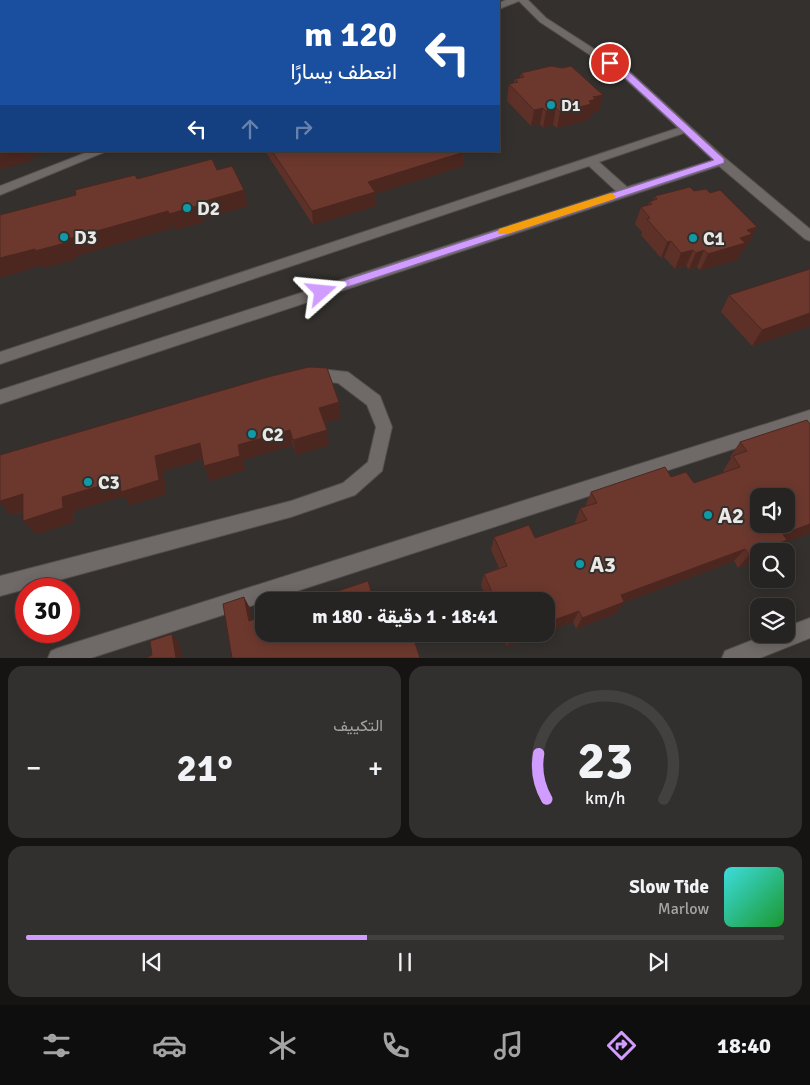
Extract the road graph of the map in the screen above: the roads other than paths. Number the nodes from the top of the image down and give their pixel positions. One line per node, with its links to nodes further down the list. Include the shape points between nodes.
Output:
1 (515, 0): 3 (street)
2 (523, 0): 4 (street, via 543,20 626,74)
3 (500, 3)
4 (686, 128): 6 (street); 7 (street)
5 (98, 152): 8 (street)
6 (591, 161): 9 (street); 11 (street)
7 (720, 161): 9 (street); 10 (street)
8 (0, 190)
9 (625, 192): 13 (street)
10 (810, 236)
11 (0, 358)
12 (298, 376): 15 (street, via 342,377 374,401 384,427 376,466 349,489 291,509)
13 (0, 397)
14 (810, 417): 17 (street)
15 (0, 586)
16 (810, 628): 18 (street)
17 (58, 658)
18 (732, 658)

